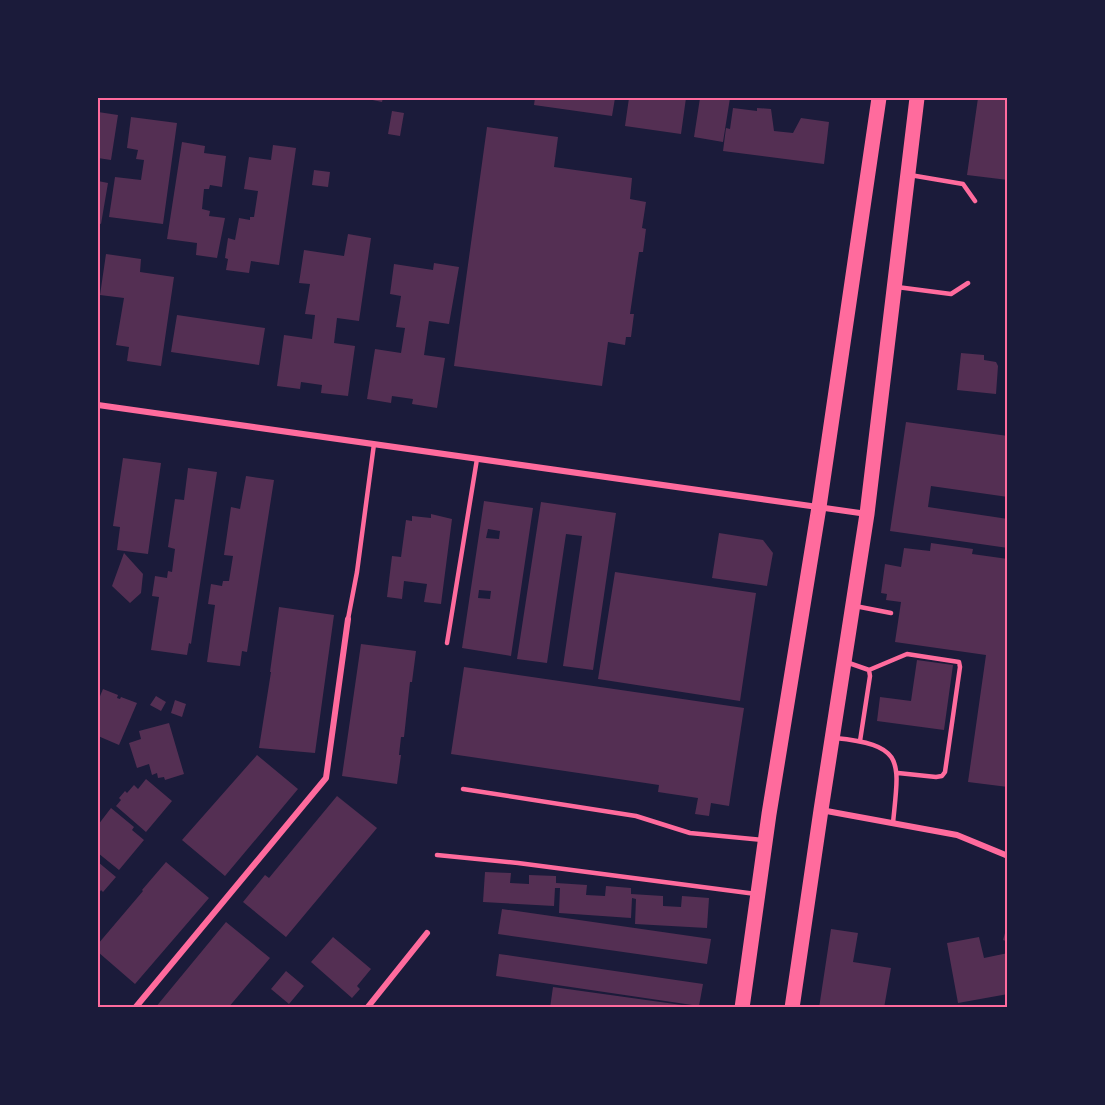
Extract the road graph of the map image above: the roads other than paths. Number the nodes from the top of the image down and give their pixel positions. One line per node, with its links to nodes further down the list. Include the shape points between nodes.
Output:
1 (879, 98): 10 (main road)
2 (917, 98): 3 (main road)
3 (908, 175): 4 (lane, via 963,184); 6 (main road)
4 (975, 201)
5 (968, 283): 6 (lane, via 951,294)
6 (894, 286): 11 (main road)
7 (98, 405): 8 (street)
8 (374, 444): 9 (street); 14 (lane)
9 (477, 459): 10 (street); 15 (lane)
10 (819, 507): 11 (street); 24 (main road)
11 (867, 514): 12 (main road)
12 (853, 606): 13 (lane); 16 (main road)
13 (891, 613)
14 (348, 619): 30 (street, via 326,778)
15 (447, 643)
16 (844, 662): 17 (lane); 18 (main road)
17 (869, 670): 19 (lane); 20 (lane, via 907,654 959,662 945,772 936,777)
18 (832, 738): 19 (lane); 22 (main road)
19 (860, 741): 20 (lane, via 880,746)
20 (898, 772): 23 (lane)
21 (463, 789): 24 (lane, via 636,816 690,833)
22 (821, 810): 23 (street); 32 (main road)
23 (894, 823): 26 (street, via 957,835)
24 (766, 841): 27 (main road)
25 (437, 855): 27 (lane)
26 (1008, 856)
27 (758, 894): 31 (main road)
28 (427, 933): 29 (street)
29 (368, 1007)
30 (135, 1008)
31 (742, 1008)
32 (792, 1008)

